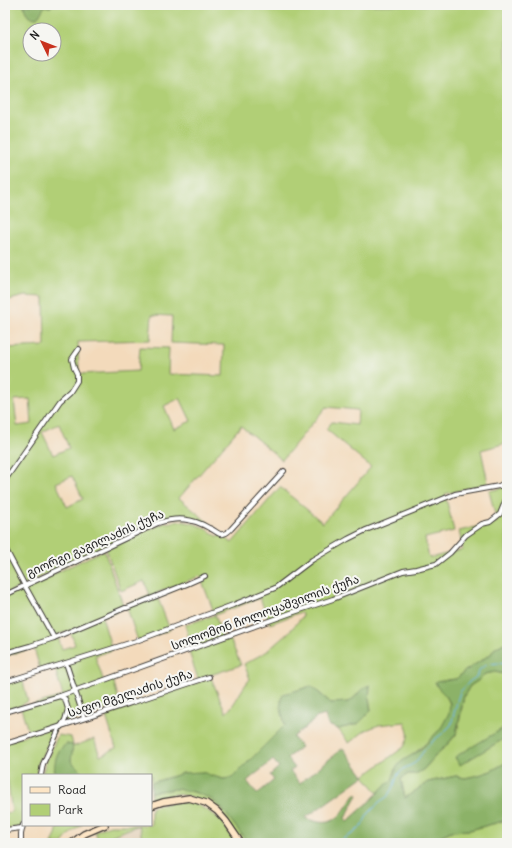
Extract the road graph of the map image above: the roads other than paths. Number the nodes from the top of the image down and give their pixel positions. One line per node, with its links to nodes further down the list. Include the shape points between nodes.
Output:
1 (79, 349): 3 (street, via 72,360 78,381 60,400)
2 (284, 471): 8 (street, გიორგი გაგილაძის ქუჩა, via 226,534 220,534 196,522 183,519 166,520)
3 (5, 480)
4 (507, 481): 12 (street, via 499,486 455,494 366,530 312,560 276,588 136,641)
5 (507, 497): 15 (street, სოლომონ ჩოლოყაშვილის ქუჩა, via 500,514 470,532 436,564 403,571 333,599)
6 (5, 548): 8 (street)
7 (205, 576): 10 (street)
8 (25, 586): 9 (street, გიორგი გაგილაძის ქუჩა); 10 (street)
9 (5, 595)
10 (54, 638): 11 (street)
11 (5, 653)
12 (66, 663): 14 (street); 15 (street)
13 (209, 677): 18 (street, საფო მგელაძის ქუჩა)
14 (5, 682)
15 (76, 690): 16 (street, სოლომონ ჩოლოყაშვილის ქუჩა); 18 (street)
16 (60, 696): 17 (street, სოლომონ ჩოლოყაშვილის ქუჩა); 19 (street, via 65,699 68,709)
17 (5, 712)
18 (84, 718): 19 (street, საფო მგელაძის ქუჩა)
19 (61, 726): 20 (street); 21 (street, საფო მგელაძის ქუჩა, via 43,764)
20 (5, 744)
21 (41, 774)
22 (152, 806): 28 (main road, via 189,798 206,803 226,820)
23 (23, 826): 25 (street); 26 (street)
24 (104, 826): 27 (main road, via 84,834)
25 (5, 830)
26 (21, 843)
27 (72, 843)
28 (241, 843)

